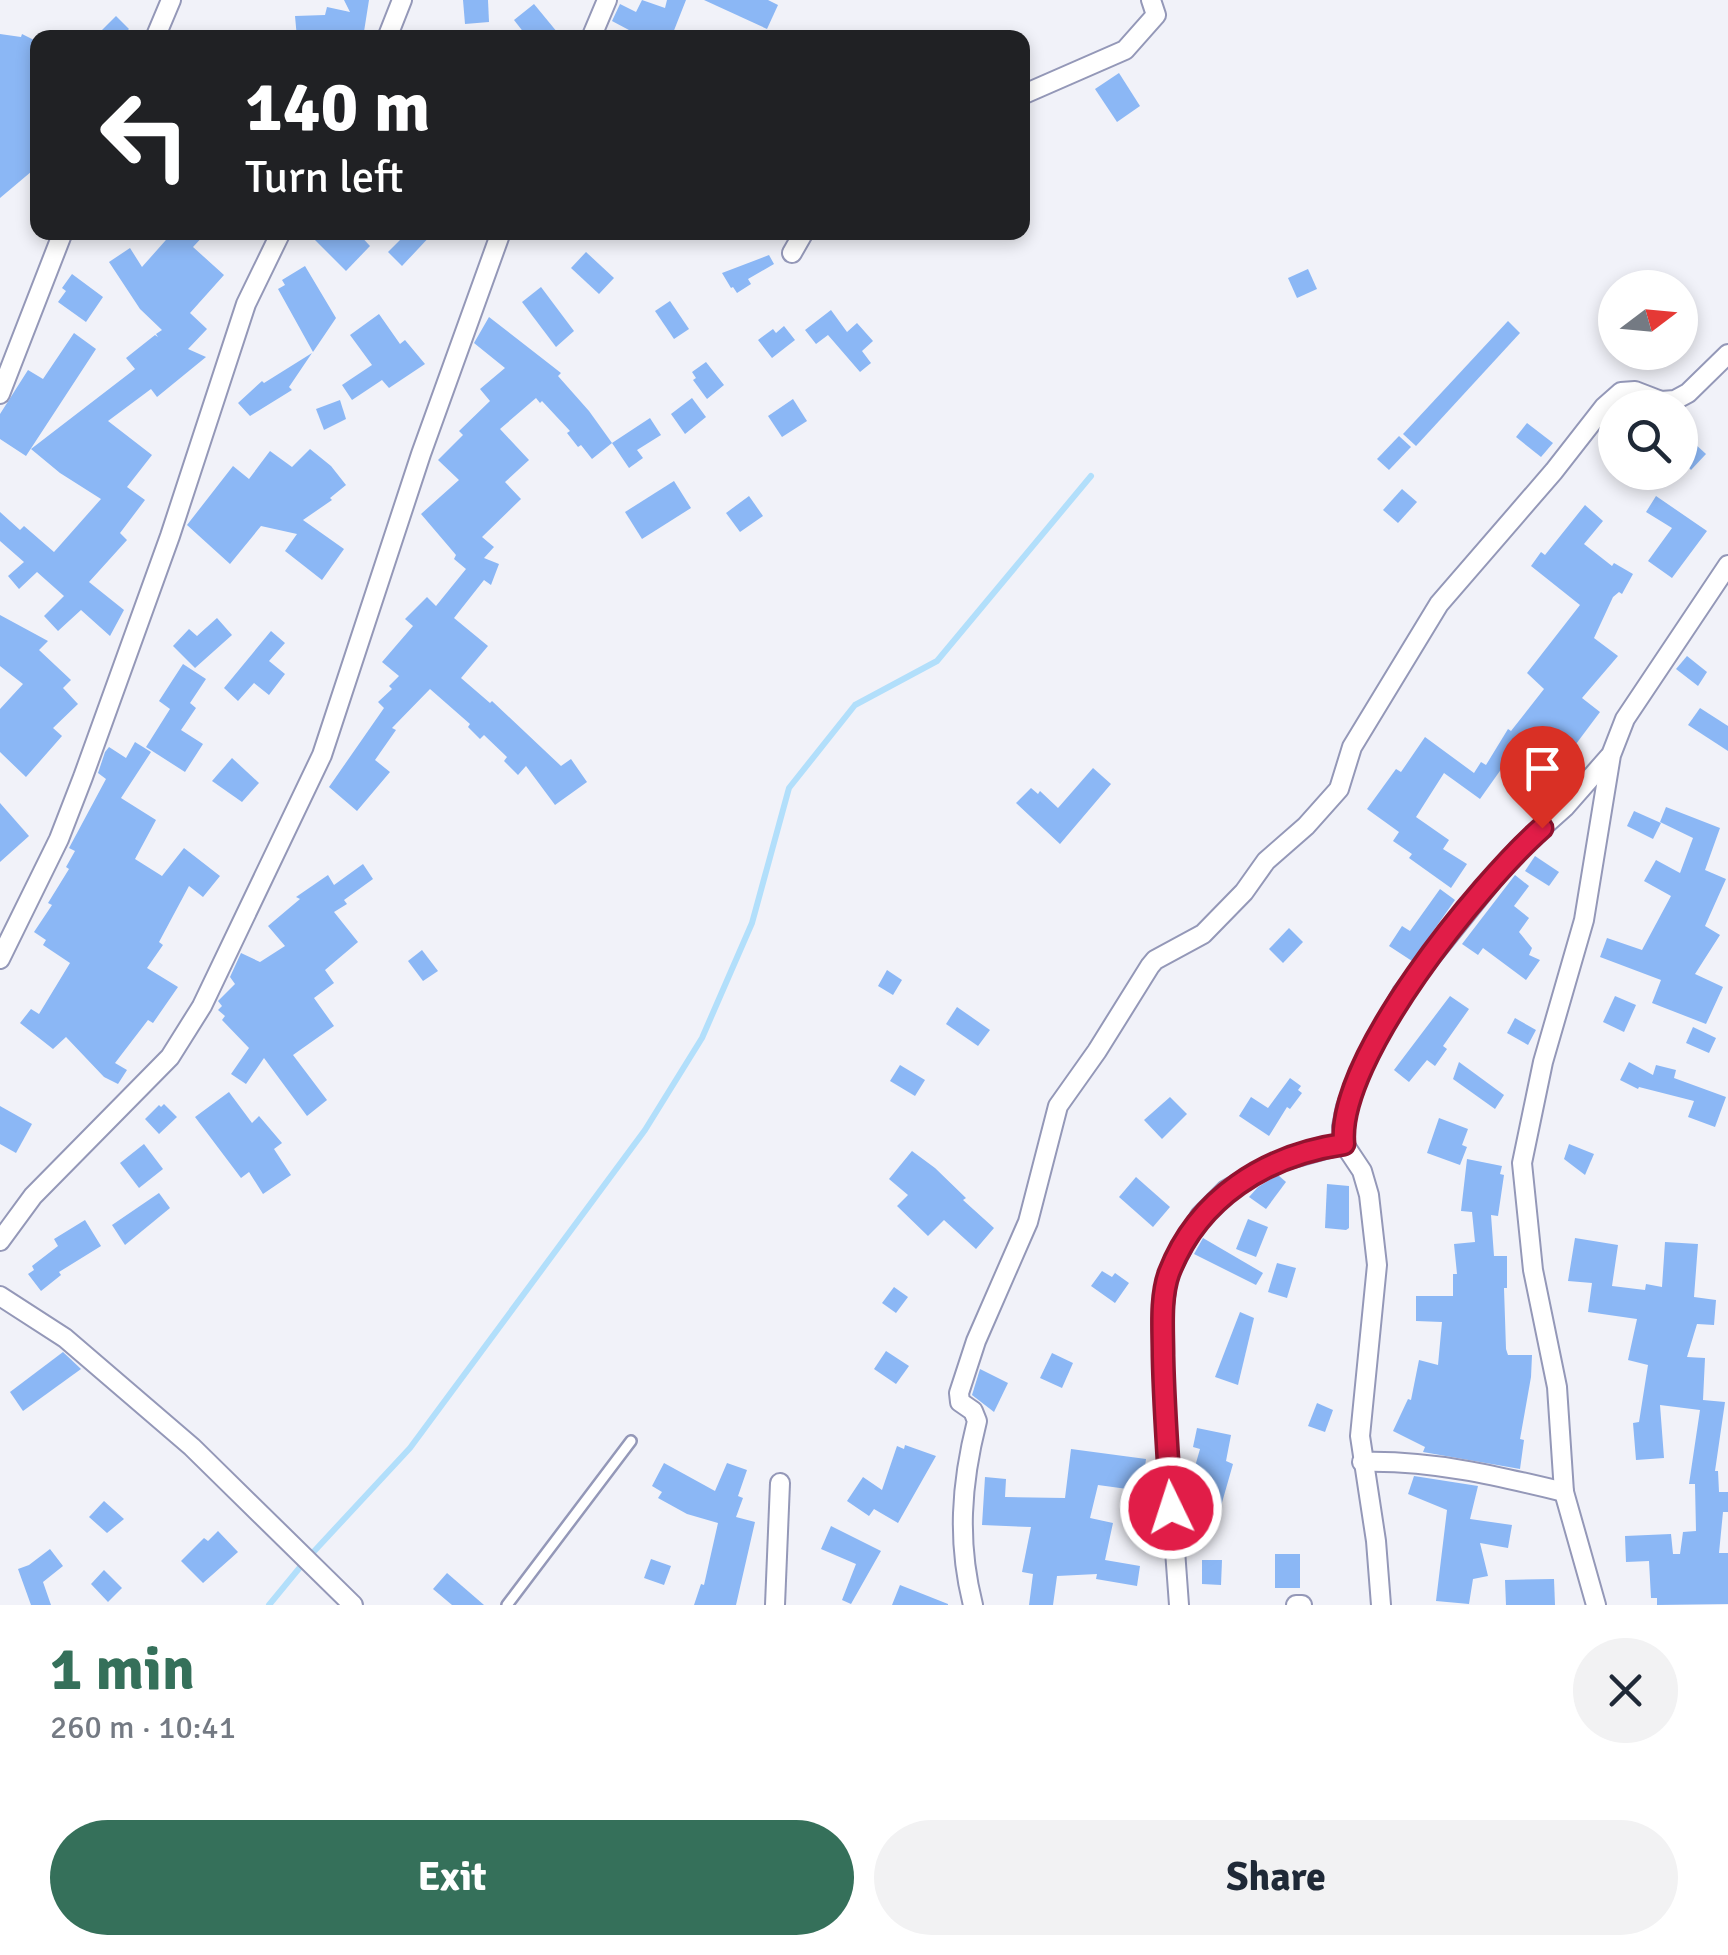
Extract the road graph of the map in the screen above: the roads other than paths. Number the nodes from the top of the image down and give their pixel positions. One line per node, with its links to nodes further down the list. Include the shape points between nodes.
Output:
1 (172, 0): 5 (street)
2 (402, 0): 6 (street)
3 (608, 0): 7 (street)
4 (1151, 0): 8 (street, via 1156,15 1125,50)
5 (159, 30)
6 (389, 30)
7 (595, 30)
8 (1030, 92)
9 (60, 240): 15 (street)
10 (277, 240): 18 (street, via 246,304 83,777)
11 (498, 240): 20 (street, via 322,755 202,1006 170,1057 33,1196)
12 (799, 240): 13 (street)
13 (792, 253)
14 (1728, 354): 29 (street, via 1675,400 1635,390 1620,392 1604,407 1439,604 1352,748 1340,789 1203,934 1155,960 1058,1106 1028,1222 959,1393 978,1421 961,1512)
15 (0, 394)
16 (1728, 565): 17 (street, via 1626,719)
17 (1610, 755): 19 (street, via 1518,849 1402,993 1346,1107); 25 (street, via 1584,920 1522,1163 1533,1270 1556,1387)
18 (0, 959)
19 (1344, 1144): 23 (street, via 1369,1196 1377,1265); 30 (street, via 1272,1164 1226,1190 1200,1216 1168,1274 1164,1400)
20 (0, 1241)
21 (0, 1296): 26 (street, via 65,1338 192,1447)
22 (632, 1441): 27 (lane)
23 (1362, 1462): 25 (street, via 1484,1472); 31 (street)
24 (780, 1483): 28 (street)
25 (1564, 1492): 32 (street)
26 (353, 1605)
27 (507, 1605)
28 (774, 1605)
29 (973, 1605)
30 (1178, 1605)
31 (1381, 1605)
32 (1596, 1605)

